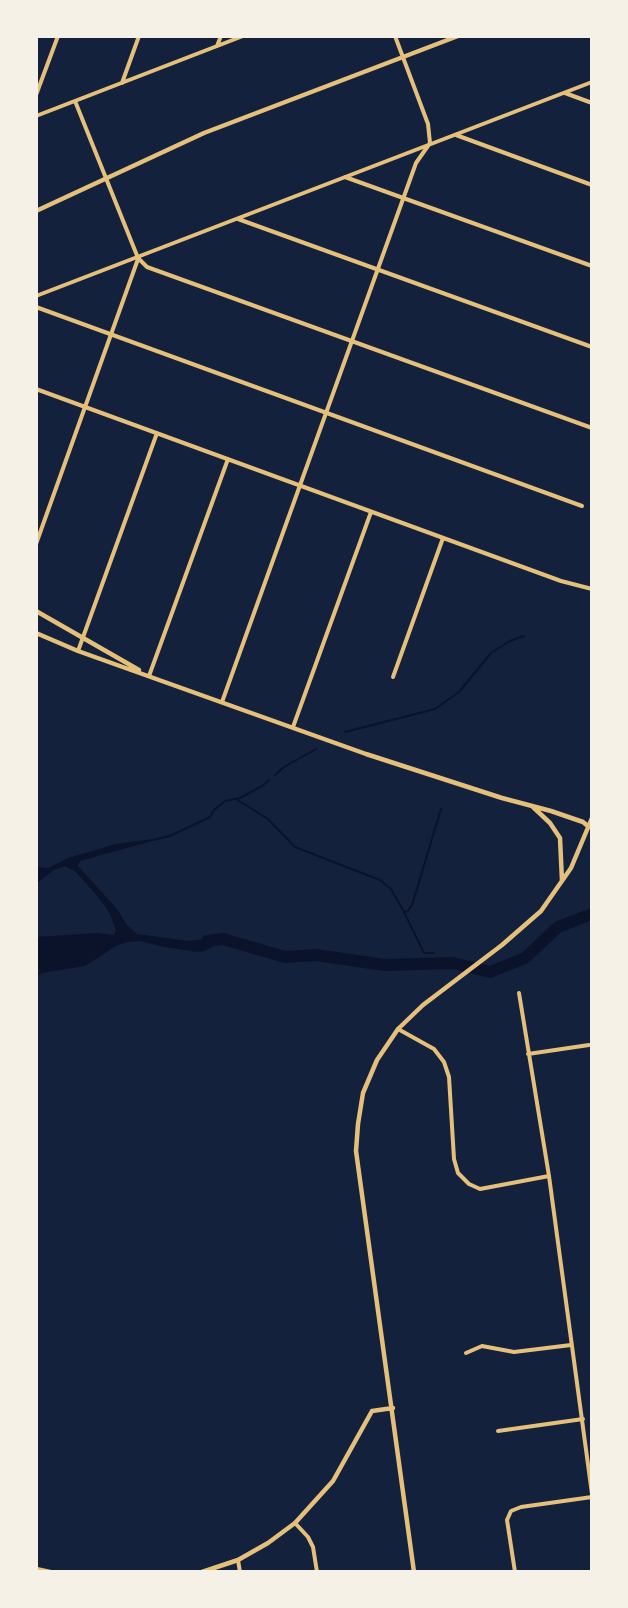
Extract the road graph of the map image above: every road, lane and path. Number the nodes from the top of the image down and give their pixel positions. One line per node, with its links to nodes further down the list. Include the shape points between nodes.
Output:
1 (58, 36): 12 (street)
2 (139, 36): 10 (street)
3 (220, 36): 7 (street)
4 (243, 36): 7 (street)
5 (394, 36): 8 (street)
6 (458, 36): 8 (street)
7 (217, 46): 10 (street)
8 (402, 57): 17 (street, via 428,124); 19 (street, via 204,133)
9 (592, 82): 11 (street)
10 (122, 83): 13 (street)
11 (564, 93): 14 (street); 16 (street)
12 (36, 95)
13 (75, 101): 15 (street); 19 (street)
14 (592, 103)
15 (36, 116)
16 (455, 135): 17 (street); 20 (street)
17 (430, 143): 18 (street); 21 (street, via 416,164)
18 (345, 177): 21 (street); 23 (street)
19 (105, 180): 22 (street); 24 (street)
20 (592, 185)
21 (405, 198): 25 (street); 26 (street)
22 (36, 211)
23 (237, 218): 24 (street); 26 (street)
24 (138, 258): 27 (street); 29 (street); 30 (street, via 147,267)
25 (592, 266)
26 (379, 270): 30 (street); 31 (street)
27 (36, 296)
28 (36, 307): 29 (street)
29 (111, 335): 33 (street); 34 (street)
30 (353, 342): 34 (street); 35 (street)
31 (592, 347)
32 (36, 389): 33 (street)
33 (84, 407): 36 (street); 42 (street)
34 (326, 413): 38 (street); 39 (street)
35 (592, 428)
36 (157, 433): 37 (street); 46 (street)
37 (228, 459): 38 (street); 48 (street)
38 (300, 485): 40 (street); 50 (street)
39 (582, 506)
40 (371, 512): 41 (street); 51 (street)
41 (443, 538): 43 (street); 49 (street)
42 (36, 544)
43 (592, 589)
44 (36, 611): 46 (street)
45 (36, 633): 47 (street)
46 (83, 638): 47 (street); 48 (street)
47 (78, 651): 48 (street)
48 (149, 676): 50 (street)
49 (393, 677)
50 (222, 702): 51 (street)
51 (293, 727): 52 (street)
52 (531, 805): 54 (street); 55 (street, via 560,838)
53 (592, 818): 54 (street)
54 (589, 827): 55 (street)
55 (562, 882): 57 (street, via 525,927 423,1005)
56 (519, 993): 59 (street)
57 (398, 1029): 60 (street, via 434,1049 444,1062 449,1077 454,1159 458,1173 469,1184 480,1189); 63 (street, via 377,1060 363,1093 356,1151)
58 (589, 1044): 59 (street)
59 (528, 1054): 60 (street)
60 (549, 1176): 61 (street)
61 (571, 1345): 62 (street, via 514,1352 482,1346); 64 (street)
62 (466, 1353)
63 (393, 1408): 67 (street, via 372,1411 333,1481); 74 (street)
64 (583, 1419): 65 (street); 66 (street)
65 (498, 1431)
66 (592, 1496): 75 (street, via 511,1511 507,1520)
67 (295, 1522): 68 (street); 73 (street, via 314,1547)
68 (238, 1560): 71 (street); 72 (street)
69 (36, 1569): 70 (street)
70 (50, 1572)
71 (202, 1572)
72 (240, 1572)
73 (317, 1572)
74 (414, 1572)
75 (515, 1572)

